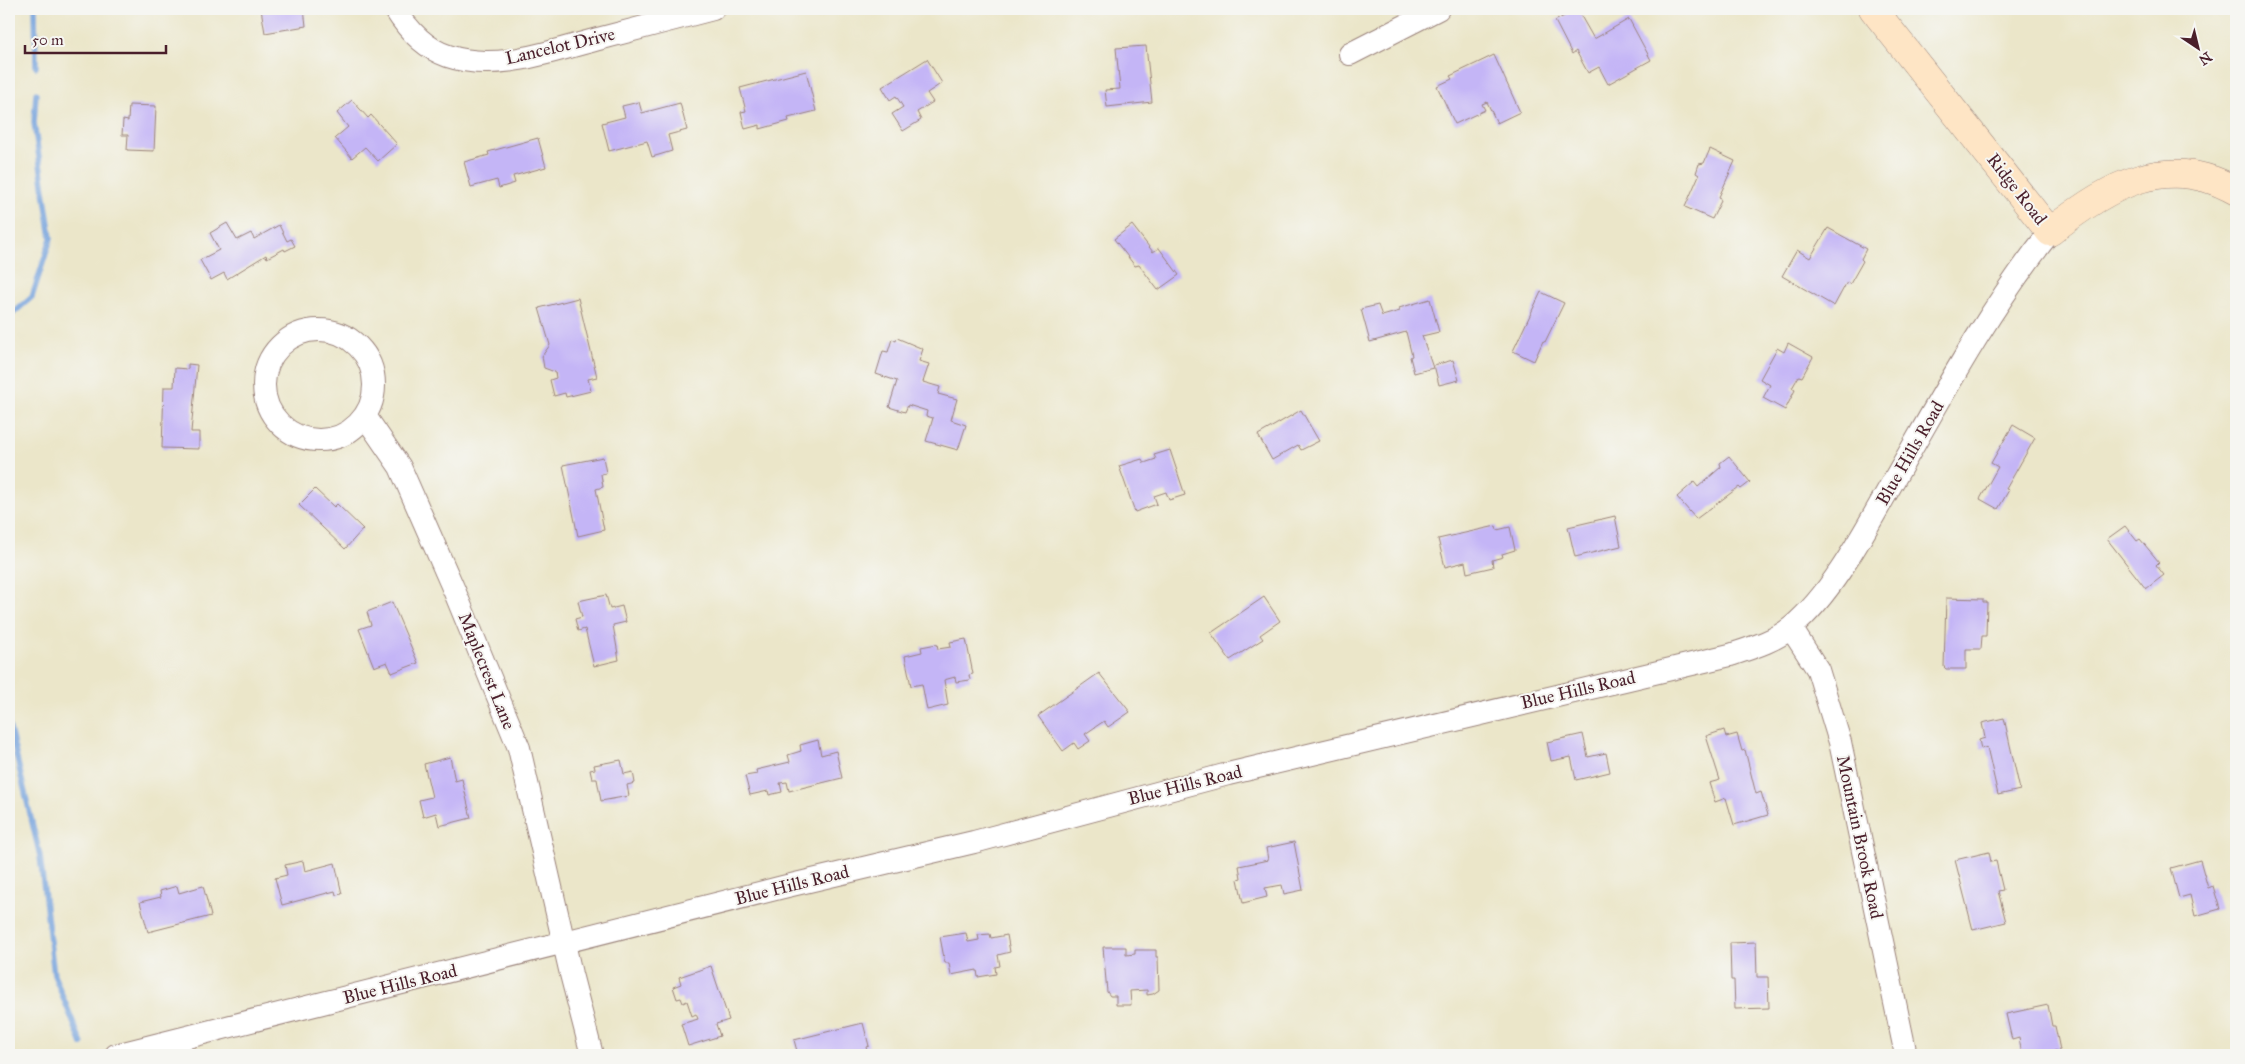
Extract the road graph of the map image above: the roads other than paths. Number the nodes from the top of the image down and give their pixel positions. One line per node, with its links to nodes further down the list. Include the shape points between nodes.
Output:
1 (396, 9): 2 (street, Lancelot Drive, via 417,38 432,50 450,57 486,62 524,57)
2 (712, 9)
3 (1438, 9): 5 (street)
4 (1873, 9): 7 (street, Ridge Road)
5 (1350, 54)
6 (2236, 191): 7 (street, Ridge Road, via 2196,174 2152,175 2087,204)
7 (2050, 232): 9 (street, Blue Hills Road, via 1968,354 1851,552 1825,590)
8 (365, 416): 8 (street, via 372,400 374,382 370,364 361,348 347,337 330,331 312,330 294,336 269,362 264,379 265,397 272,414 284,428 300,437 336,438); 10 (street, Maplecrest Lane, via 400,467 519,748)
9 (1791, 628): 10 (street, Blue Hills Road, via 1730,655 1228,774 974,842); 13 (street, Mountain Brook Road, via 1818,670 1840,742)
10 (563, 943): 11 (street, Blue Hills Road); 12 (street, Maplecrest Lane)
11 (116, 1055)
12 (592, 1055)
13 (1906, 1055)

